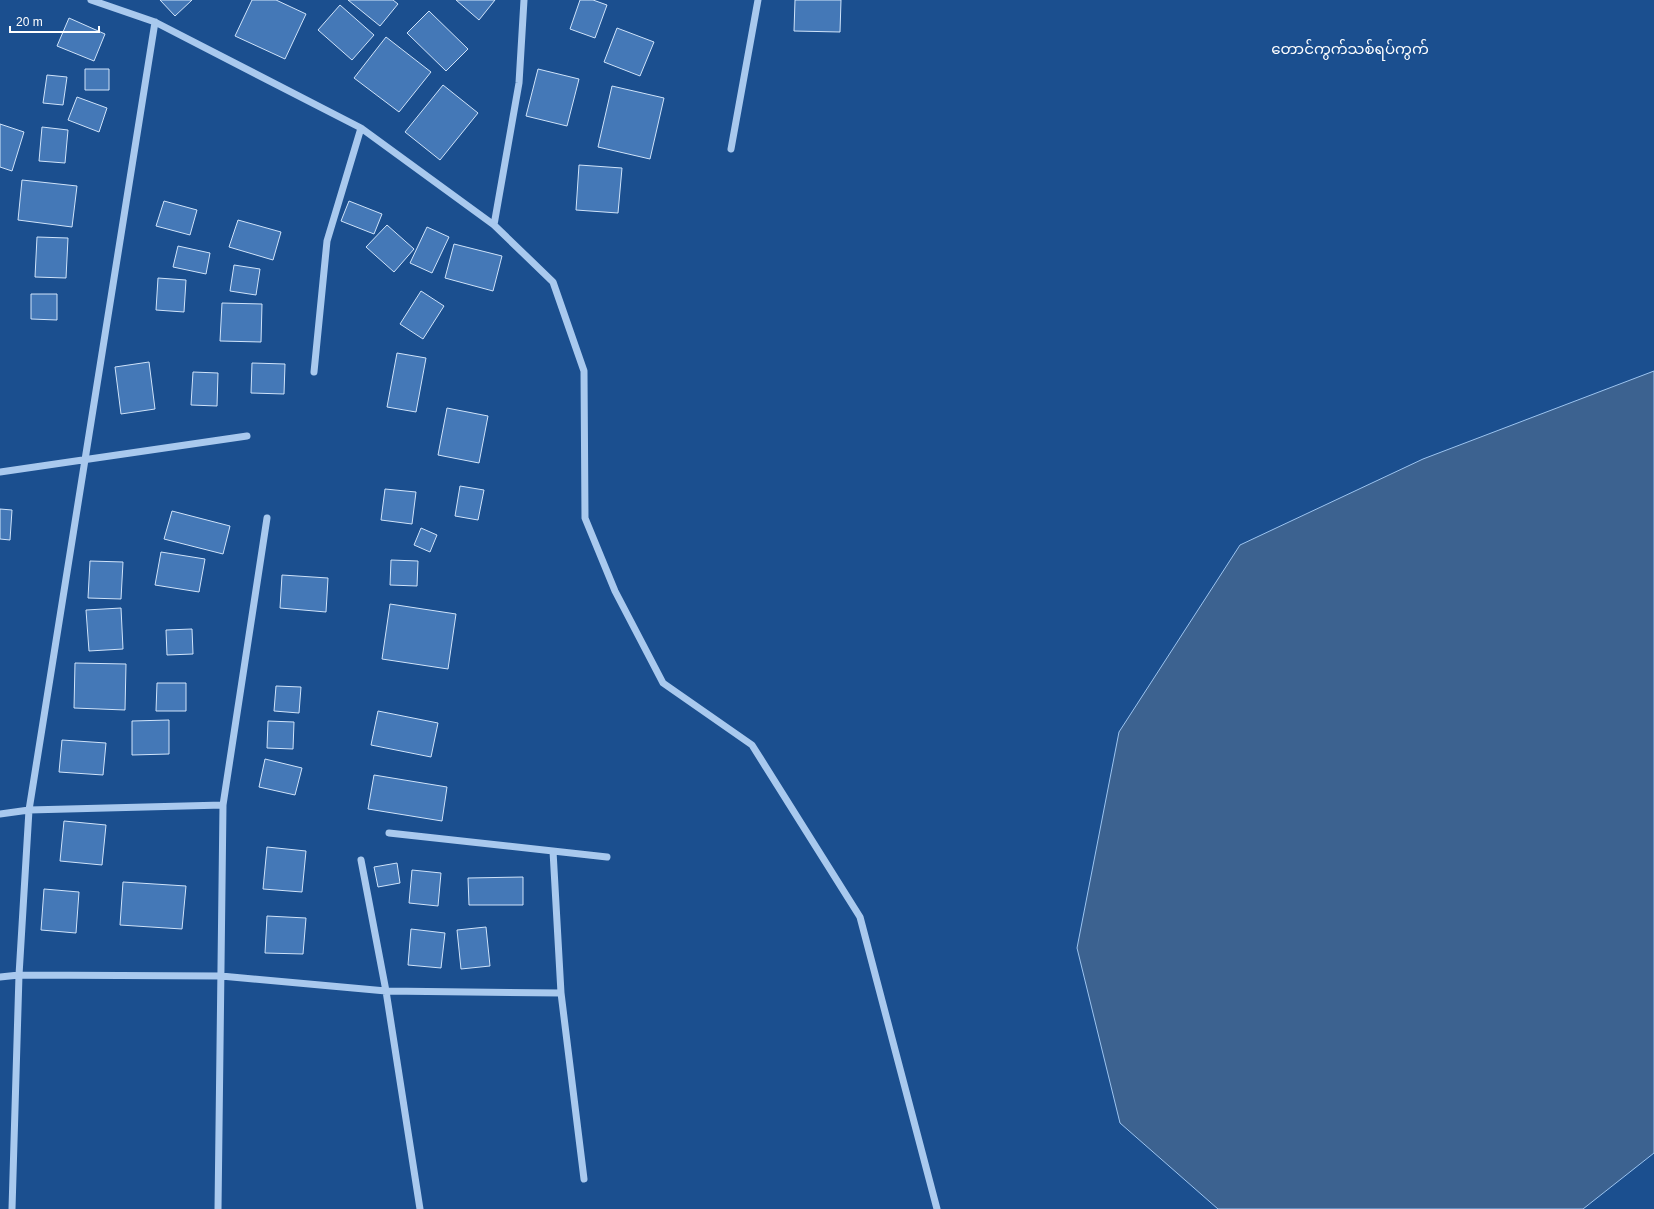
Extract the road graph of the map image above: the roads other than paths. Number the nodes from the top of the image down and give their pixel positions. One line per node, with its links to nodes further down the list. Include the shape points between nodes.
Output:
1 (91, 0): 4 (street)
2 (524, 0): 7 (street, via 519,83)
3 (758, 0): 6 (street)
4 (155, 22): 5 (street); 10 (street)
5 (361, 128): 7 (street); 8 (street, via 327,241)
6 (730, 149)
7 (494, 225): 29 (street, via 553,282 584,371 586,518 615,591 663,683 752,745 860,917)
8 (314, 372)
9 (247, 436): 10 (street)
10 (85, 460): 11 (street); 14 (street)
11 (0, 472)
12 (267, 518): 13 (street)
13 (223, 805): 14 (street); 21 (street)
14 (29, 810): 15 (street); 20 (street)
15 (0, 814)
16 (389, 833): 17 (street)
17 (553, 851): 18 (street); 24 (street)
18 (607, 857)
19 (361, 860): 23 (street)
20 (19, 975): 21 (street); 22 (street); 26 (street)
21 (221, 976): 23 (street); 27 (street)
22 (0, 977)
23 (386, 991): 24 (street); 28 (street)
24 (561, 992): 25 (street)
25 (584, 1179)
26 (12, 1209)
27 (218, 1209)
28 (420, 1209)
29 (937, 1209)

